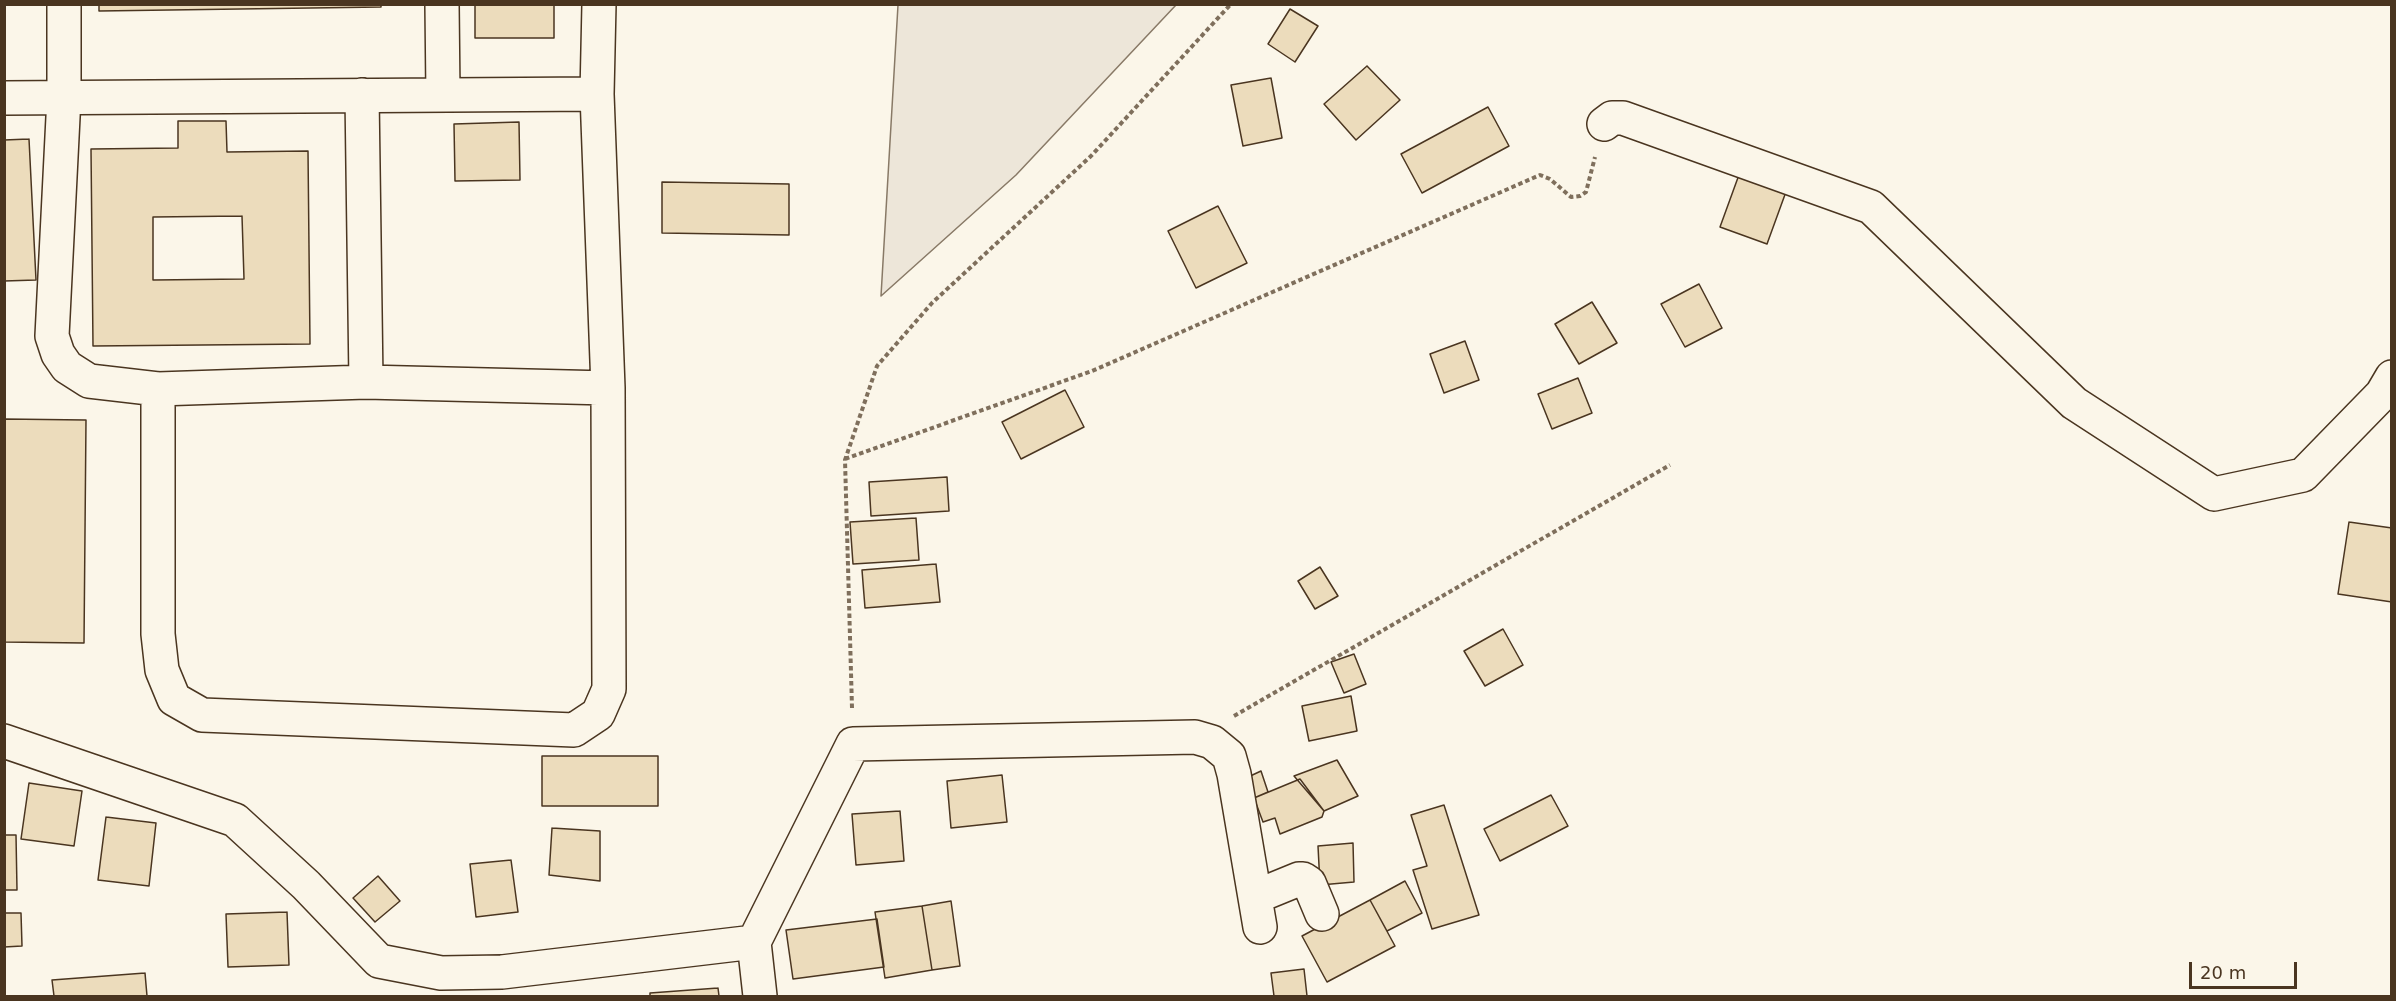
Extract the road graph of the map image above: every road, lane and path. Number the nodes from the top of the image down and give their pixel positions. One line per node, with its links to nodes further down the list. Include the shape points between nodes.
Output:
1 (64, 4): 8 (street)
2 (442, 4): 7 (street)
3 (599, 4): 5 (street)
4 (1231, 4): 15 (path, via 1091,156 932,303 877,366)
5 (597, 94): 7 (street); 12 (street)
6 (362, 95): 7 (street); 8 (street); 11 (street)
7 (443, 95)
8 (64, 97): 9 (street); 13 (street, via 52,336 67,367 89,381)
9 (4, 98)
10 (1604, 124): 14 (street, via 1612,118 1623,118 1871,207 2074,403 2214,494 2303,476); 15 (path, via 1586,192 1580,196 1571,197 1540,175 1092,371)
11 (366, 382): 12 (street); 13 (street)
12 (608, 388): 13 (street, via 609,688 598,714 574,730 202,715 174,699 162,670 158,634)
13 (158, 389)
14 (2388, 390)
15 (844, 460): 19 (path)
16 (1670, 465): 18 (path, via 1240,711 1226,722)
17 (4, 741): 22 (street, via 235,820 306,885 379,961)
18 (1212, 742): 19 (street, via 1195,737); 20 (street, via 1229,756 1234,774 1257,912 1303,879 1309,883)
19 (853, 744): 21 (street)
20 (1322, 914)
21 (754, 942): 22 (street); 23 (street)
22 (505, 984)
23 (760, 996)

